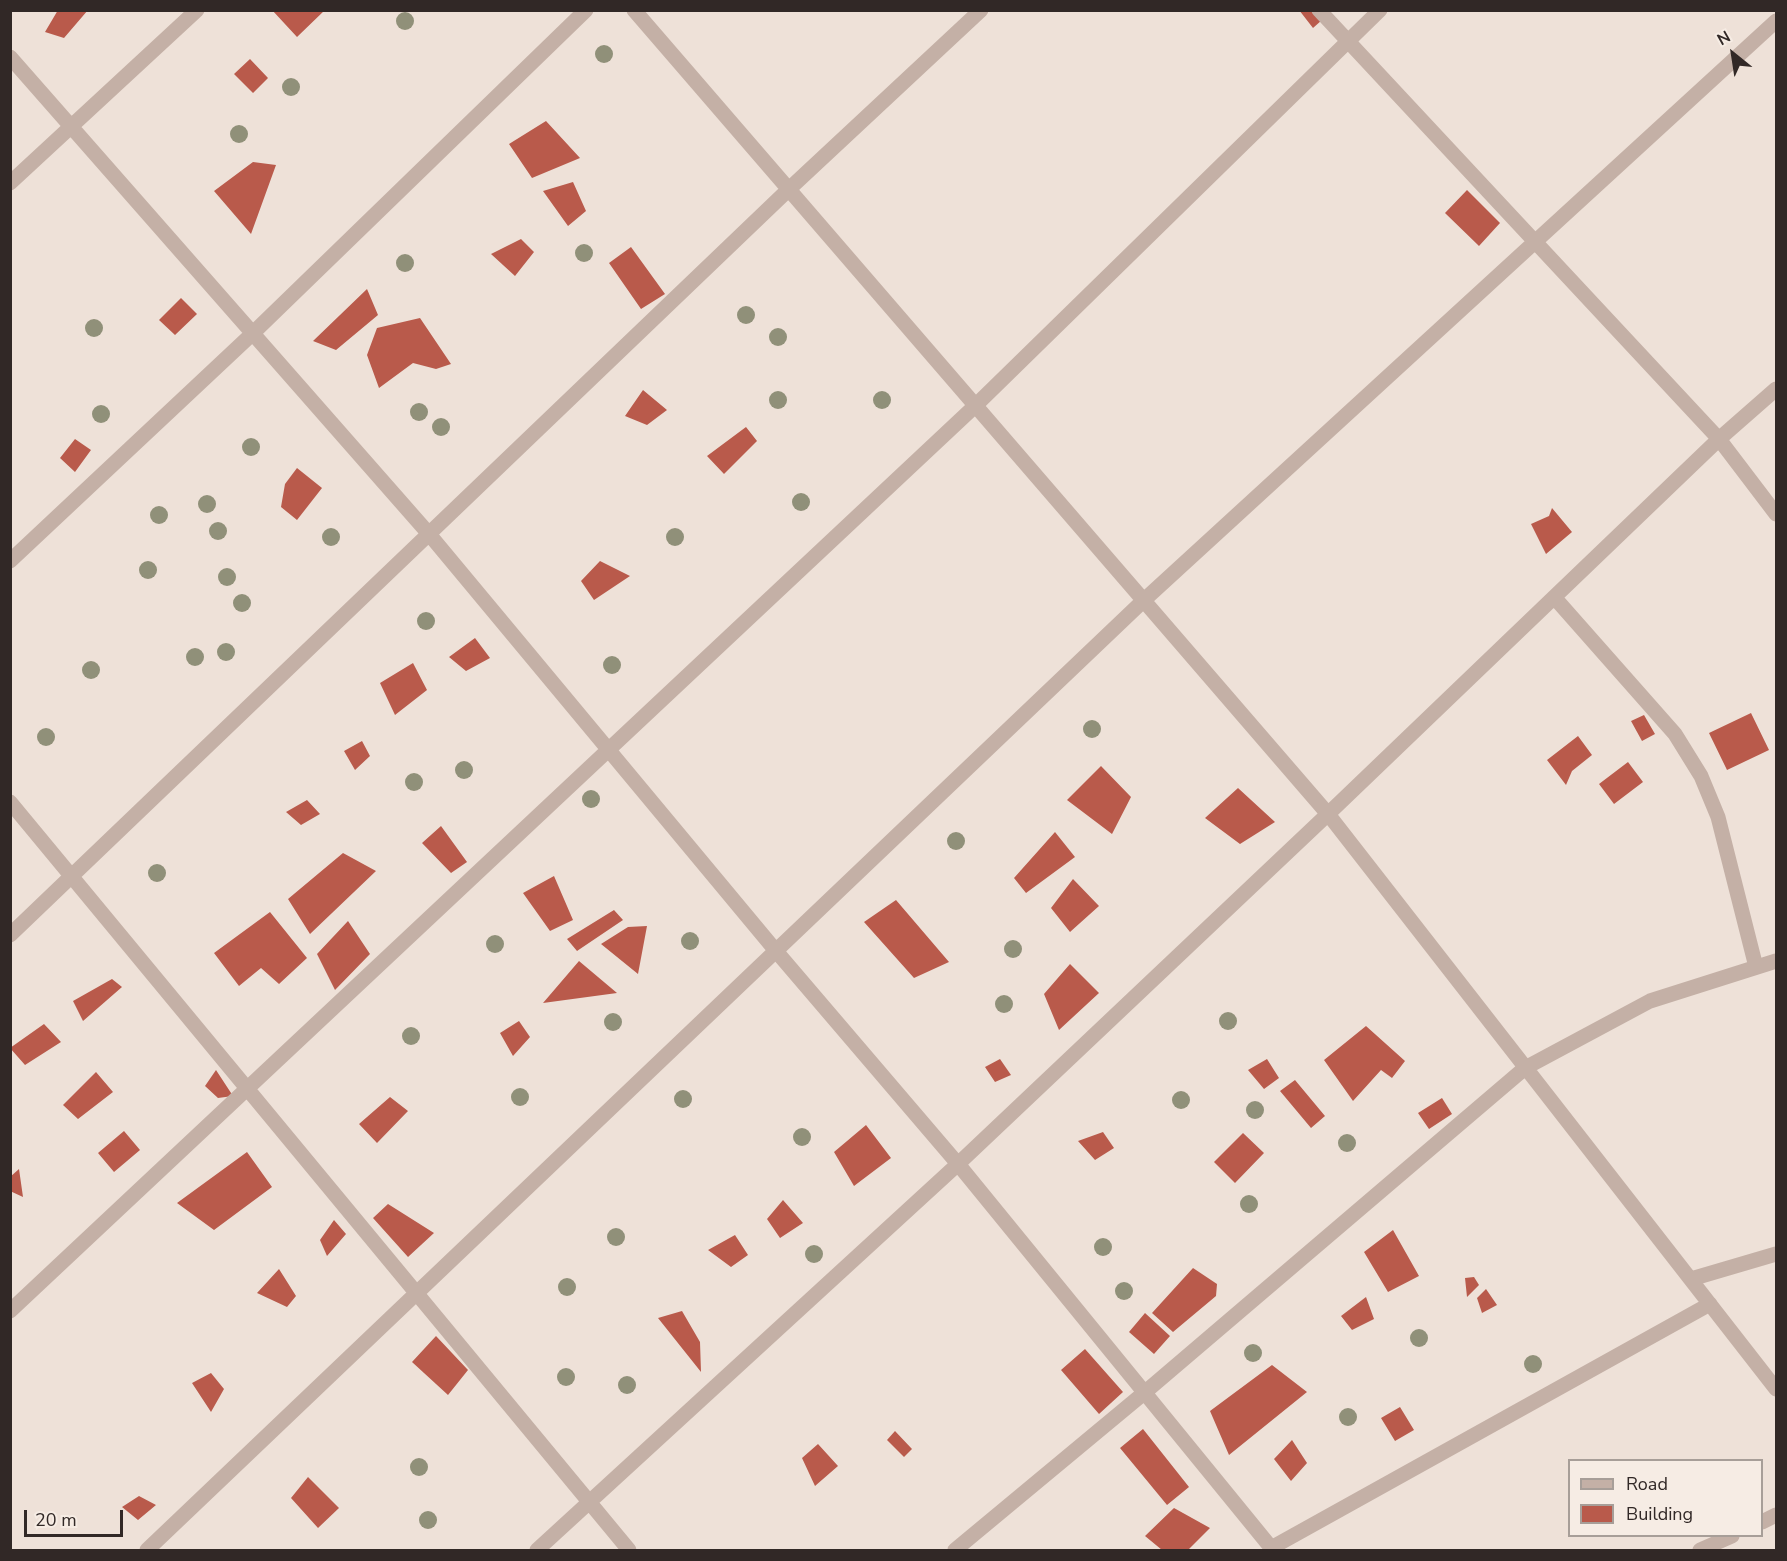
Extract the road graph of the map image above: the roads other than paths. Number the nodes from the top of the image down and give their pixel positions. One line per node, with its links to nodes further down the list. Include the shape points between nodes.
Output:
1 (197, 10): 10 (street)
2 (586, 10): 14 (street)
3 (634, 10): 12 (street)
4 (981, 10): 12 (street)
5 (1319, 10): 8 (street)
6 (1380, 10): 8 (street)
7 (1776, 21): 13 (street)
8 (1348, 41): 13 (street); 16 (street)
9 (10, 57): 10 (street)
10 (72, 125): 11 (street); 14 (street)
11 (10, 183)
12 (788, 190): 16 (street); 19 (street)
13 (1535, 243): 17 (street); 22 (street)
14 (252, 334): 19 (street); 20 (street)
15 (1776, 389): 17 (street)
16 (975, 406): 22 (street); 23 (street)
17 (1719, 438): 18 (street); 21 (street)
18 (1776, 514)
19 (429, 534): 23 (street); 26 (street)
20 (10, 561)
21 (1554, 597): 25 (street); 30 (street, via 1675,734 1701,776 1718,817)
22 (1143, 602): 25 (street); 28 (street)
23 (609, 750): 28 (street); 32 (street)
24 (10, 802): 26 (street)
25 (1328, 814): 31 (street); 33 (street)
26 (72, 876): 27 (street); 32 (street)
27 (10, 934)
28 (776, 951): 33 (street); 36 (street)
29 (1776, 961): 30 (street)
30 (1756, 967): 31 (street, via 1650,1001)
31 (1525, 1068): 35 (street); 40 (street)
32 (248, 1089): 36 (street); 38 (street)
33 (958, 1164): 40 (street); 41 (street)
34 (1776, 1254): 35 (street)
35 (1691, 1279): 37 (street)
36 (417, 1293): 41 (street); 44 (street)
37 (1710, 1304): 39 (street); 43 (street)
38 (10, 1311)
39 (1776, 1389)
40 (1144, 1393): 43 (street); 47 (street)
41 (589, 1503): 45 (street); 46 (street)
42 (1730, 1537): 48 (street)
43 (1272, 1549)
44 (147, 1551)
45 (537, 1551)
46 (629, 1551)
47 (955, 1551)
48 (1700, 1551)

